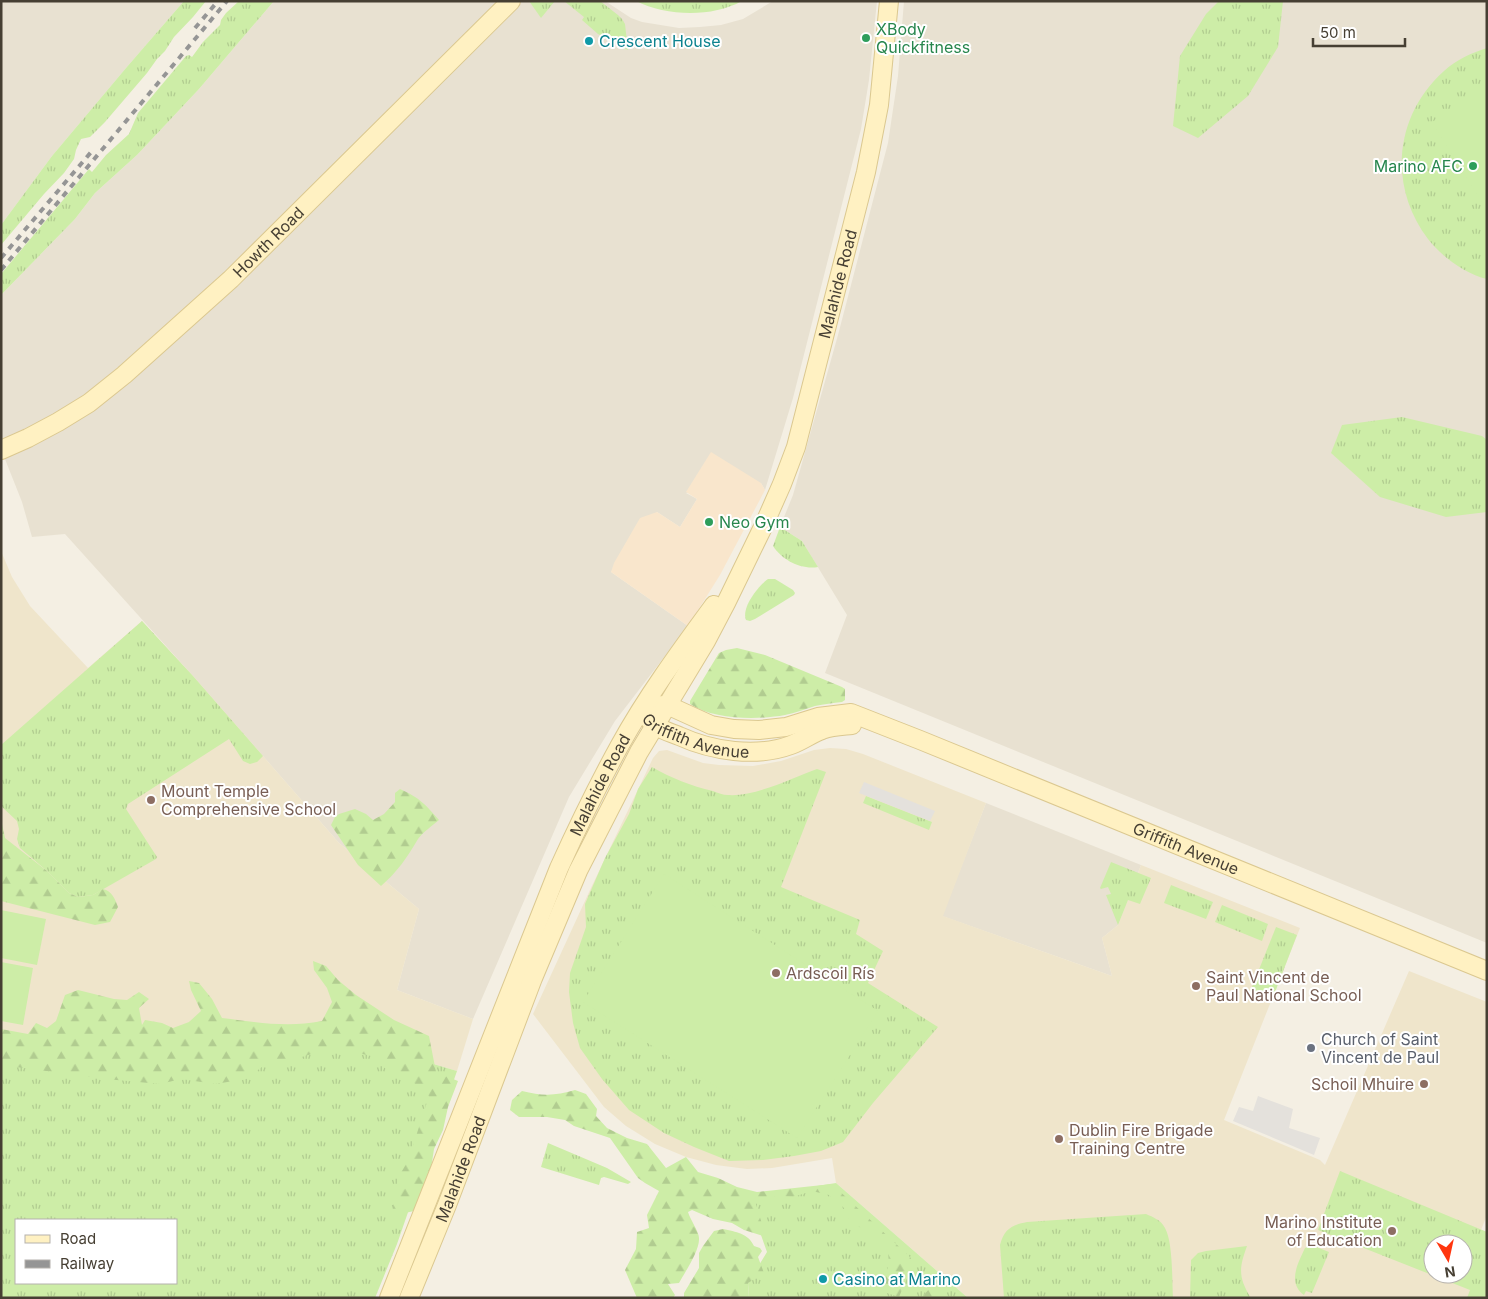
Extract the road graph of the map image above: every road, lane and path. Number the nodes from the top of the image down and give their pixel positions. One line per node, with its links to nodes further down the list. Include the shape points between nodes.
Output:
1 (511, 1): 3 (main road, Howth Road, via 231,279 124,375 89,403 58,422)
2 (889, 1): 4 (main road, Malahide Road, via 873,138 807,408 782,484)
3 (1, 450)
4 (748, 558): 5 (main road, Malahide Road, via 706,641); 6 (main road, Malahide Road)
5 (667, 705): 6 (main road, Griffith Avenue); 7 (main road, Malahide Road); 9 (main road, Griffith Avenue, via 711,725)
6 (644, 706): 7 (main road, Griffith Avenue, via 648,718); 11 (main road, Malahide Road)
7 (655, 725): 10 (main road, Griffith Avenue, via 694,742); 12 (main road, Malahide Road)
8 (884, 726): 9 (main road, Griffith Avenue, via 851,713 818,717 786,727); 10 (main road, Griffith Avenue, via 834,726 788,746); 13 (main road, Griffith Avenue)
9 (734, 729): 10 (main road)
10 (734, 752)
11 (577, 830): 12 (main road); 14 (main road, Malahide Road, via 559,868)
12 (594, 838): 14 (main road, Malahide Road)
13 (1487, 971)
14 (500, 1038): 15 (main road, Malahide Road); 16 (main road, Malahide Road, via 446,1205)
15 (414, 1234): 16 (main road, Malahide Road); 17 (main road, Malahide Road)
16 (431, 1241): 18 (main road, Malahide Road)
17 (389, 1298)
18 (409, 1298)

